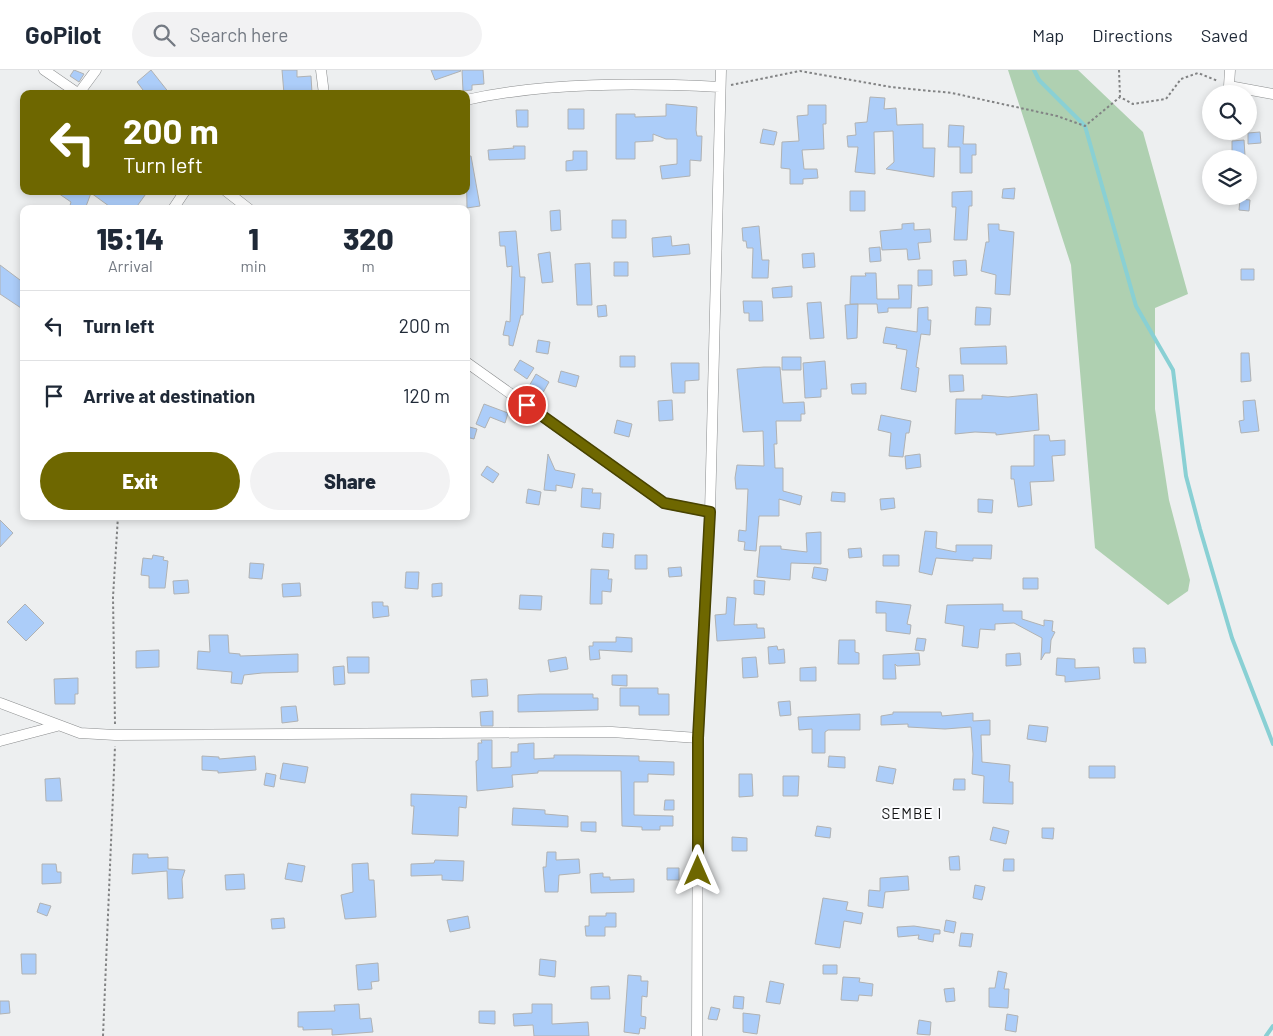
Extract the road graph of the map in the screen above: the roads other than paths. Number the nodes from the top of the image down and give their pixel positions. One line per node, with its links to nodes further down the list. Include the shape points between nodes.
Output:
1 (44, 70): 7 (street)
2 (96, 70): 8 (street)
3 (321, 70): 9 (street)
4 (721, 70): 6 (street)
5 (1230, 70): 10 (street, via 1229,86)
6 (720, 87): 11 (street, via 656,84 514,91); 15 (street)
7 (73, 90)
8 (82, 90)
9 (324, 90)
10 (1273, 94)
11 (470, 99)
12 (233, 195): 13 (street)
13 (244, 205)
14 (470, 365): 15 (street, via 664,503)
15 (710, 512): 18 (street)
16 (0, 703): 17 (street)
17 (58, 726): 18 (street, via 80,733 115,735 612,732); 19 (street)
18 (698, 738): 20 (street)
19 (0, 741)
20 (697, 1036)

